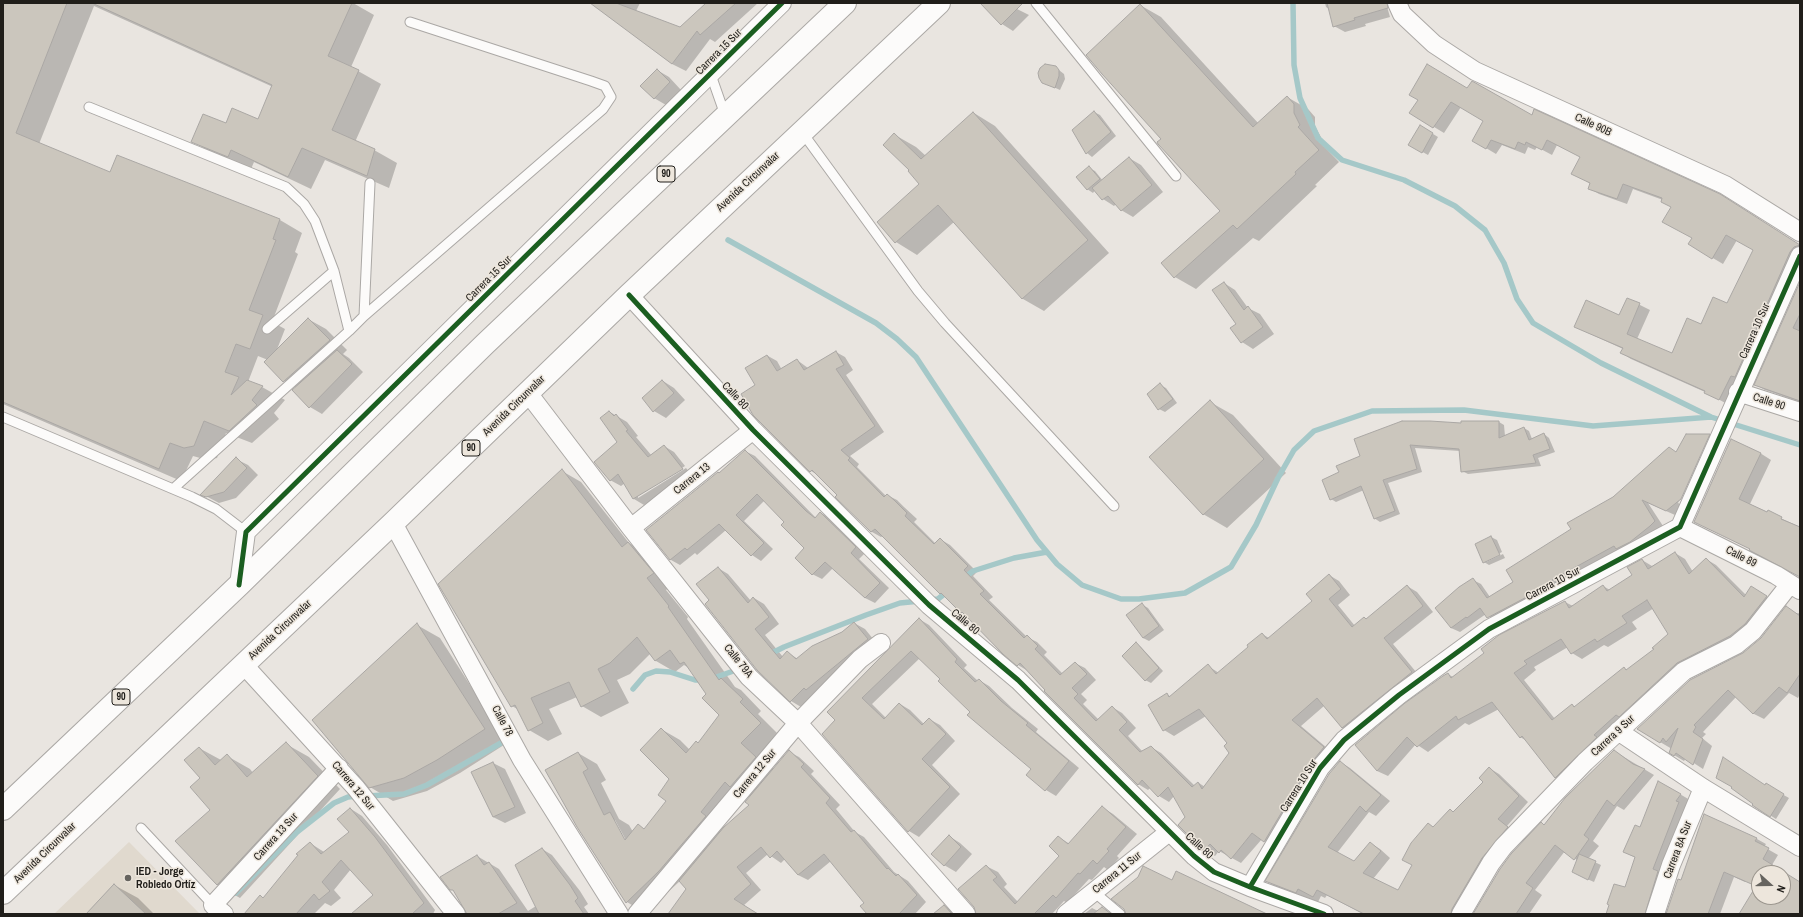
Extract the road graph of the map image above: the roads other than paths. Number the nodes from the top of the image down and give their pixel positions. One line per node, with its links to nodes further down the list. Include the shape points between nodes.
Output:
1 (782, 3): 7 (street, Carrera 15 Sur)
2 (845, 3): 9 (highway, 90)
3 (939, 3): 10 (highway, Avenida Circunvalar / 90)
4 (1036, 3): 11 (lane)
5 (1397, 3): 13 (street, Calle 90B, via 1402,14 1434,44 1474,70 1725,185)
6 (410, 22): 17 (lane, via 592,80 605,86 611,97 603,109)
7 (711, 75): 9 (lane, Carrera 15 Sur); 30 (street, Carrera 15 Sur)
8 (89, 107): 15 (lane, via 286,187 304,204 315,221)
9 (726, 117): 31 (highway, 90, via 485,344)
10 (802, 132): 16 (highway, Avenida Circunvalar / 90); 26 (lane, via 922,296)
11 (1176, 176)
12 (370, 183): 17 (lane)
13 (1800, 232)
14 (1800, 256): 21 (street, Carrera 10 Sur)
15 (334, 271): 18 (lane); 19 (lane)
16 (629, 295): 20 (highway, Avenida Circunvalar / 90); 24 (street, Calle 80)
17 (364, 316): 19 (lane)
18 (267, 329)
19 (349, 331): 25 (lane)
20 (528, 393): 27 (highway, Avenida Circunvalar / 90); 29 (street, Calle 79A)
21 (1735, 400): 22 (street, Calle 90); 28 (street, Carrera 10 Sur)
22 (1800, 412)
23 (3, 417): 25 (lane)
24 (753, 430): 29 (street, Carrera 13); 41 (street, Calle 80, via 924,600 1018,680)
25 (174, 488): 30 (lane, via 216,509)
26 (1114, 506)
27 (393, 524): 34 (highway, Avenida Circunvalar / 90); 48 (street, Calle 78, via 522,760)
28 (1680, 527): 32 (street, Calle 89); 43 (street, Carrera 10 Sur, via 1489,629 1399,695 1344,740 1320,768)
29 (631, 528): 35 (street, Calle 79A, via 749,677)
30 (246, 532): 31 (street)
31 (239, 585): 39 (highway, 90)
32 (1795, 587): 36 (street, Carrera 9 Sur, via 1753,631 1736,644 1684,671)
33 (881, 643): 35 (street, Carrera 12 Sur, via 860,659)
34 (243, 664): 37 (street, Carrera 12 Sur); 45 (highway, Avenida Circunvalar / 90)
35 (798, 723): 49 (street, Carrera 12 Sur); 50 (street, Calle 79A)
36 (1618, 731): 38 (street); 54 (street, Carrera 9 Sur, via 1569,778 1504,847 1491,863)
37 (338, 768): 46 (street, Carrera 13 Sur); 47 (street, Carrera 12 Sur)
38 (1703, 788): 42 (street); 55 (street, Carrera 8A Sur, via 1671,865)
39 (3, 809)
40 (141, 828): 46 (lane)
41 (1169, 832): 43 (street, Calle 80, via 1214,872); 44 (street, Carrera 11 Sur)
42 (1800, 848)
43 (1250, 887): 53 (street, Calle 80)
44 (1094, 892): 51 (street, Carrera 11 Sur); 52 (lane)
45 (3, 893)
46 (219, 910)
47 (456, 914)
48 (619, 914)
49 (637, 914)
50 (966, 914)
51 (1066, 914)
52 (1120, 914)
53 (1324, 914)
54 (1461, 914)
55 (1655, 914)

